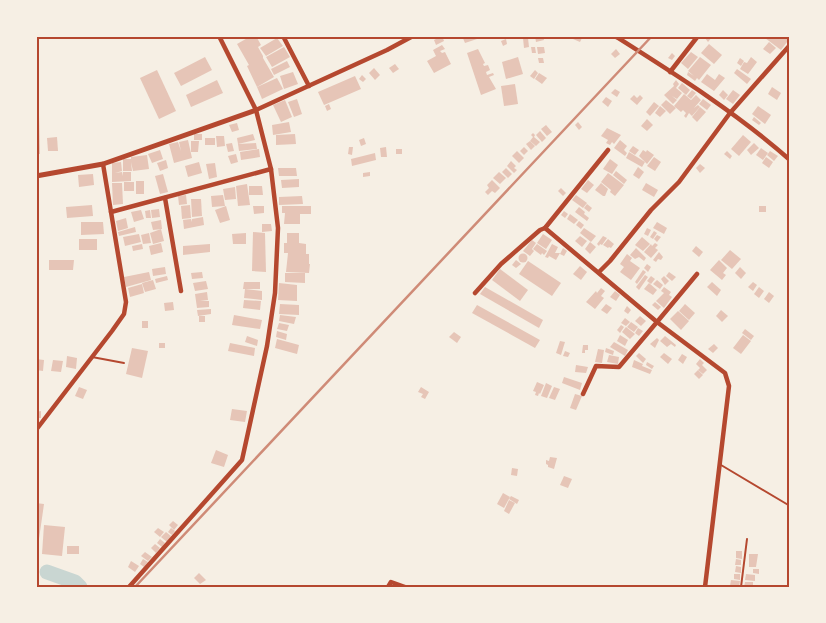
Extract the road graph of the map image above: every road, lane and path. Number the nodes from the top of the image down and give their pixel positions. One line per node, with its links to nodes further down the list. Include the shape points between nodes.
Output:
1 (219, 36): 9 (street)
2 (282, 36): 8 (street)
3 (413, 36): 8 (street)
4 (615, 36): 7 (street)
5 (698, 36): 7 (street)
6 (790, 45): 10 (street)
7 (670, 72): 10 (street)
8 (308, 86): 9 (street)
9 (256, 110): 13 (street); 14 (street)
10 (730, 113): 12 (street); 19 (street, via 679,182)
11 (608, 150): 18 (street)
12 (788, 156)
13 (103, 164): 15 (street); 17 (street)
14 (271, 169): 16 (street); 31 (street, via 278,228 275,293 242,460)
15 (36, 176)
16 (165, 198): 17 (street); 21 (street)
17 (111, 212): 24 (street, via 126,302 124,314)
18 (545, 228): 19 (street); 22 (street, via 501,264)
19 (599, 272): 23 (street)
20 (697, 274): 23 (street)
21 (181, 291)
22 (475, 293)
23 (657, 322): 26 (street, via 619,368 596,366); 28 (street, via 725,374 728,386)
24 (92, 357): 25 (lane); 27 (street)
25 (124, 363)
26 (583, 394)
27 (36, 430)
28 (719, 464): 29 (lane); 34 (street)
29 (790, 506)
30 (747, 539): 35 (lane)
31 (129, 587)
32 (388, 587): 33 (street, via 391,582)
33 (405, 587)
34 (705, 587)
35 (741, 587)

